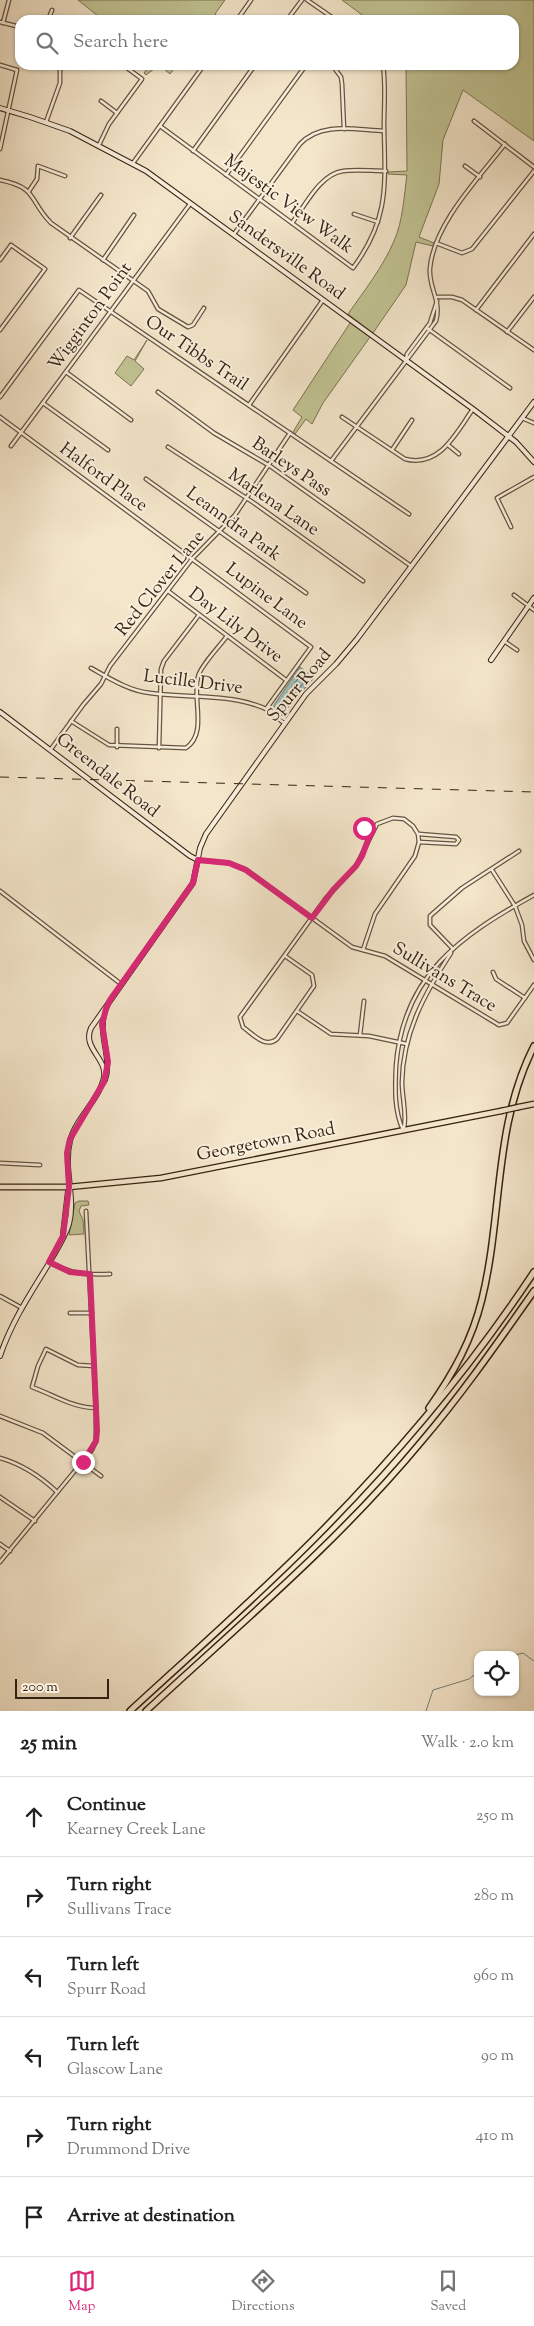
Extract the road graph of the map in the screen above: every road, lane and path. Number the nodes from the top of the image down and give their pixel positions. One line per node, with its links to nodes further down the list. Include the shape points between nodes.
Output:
1 (9, 0): 10 (street)
2 (251, 0): 7 (street)
3 (302, 0): 8 (street)
4 (307, 0): 9 (street)
5 (52, 10): 6 (street)
6 (50, 15)
7 (240, 15)
8 (291, 15)
9 (329, 15)
10 (2, 23): 11 (street)
11 (15, 26)
12 (0, 65): 13 (street)
13 (15, 69)
14 (17, 70): 24 (street)
15 (60, 70): 27 (street, via 60,83)
16 (130, 70): 25 (street, via 142,79)
17 (200, 70): 28 (street)
18 (251, 70): 34 (street)
19 (302, 70): 40 (street)
20 (336, 70): 29 (street, via 342,84)
21 (383, 70): 30 (street, Majestic View Walk)
22 (101, 101): 25 (street)
23 (0, 108): 24 (street, Sandersville Road)
24 (9, 111): 27 (street, Sandersville Road); 33 (street)
25 (117, 113): 32 (street)
26 (474, 121): 31 (street)
27 (46, 122): 32 (street, Sandersville Road)
28 (160, 126): 34 (street, Majestic View Walk); 35 (street)
29 (344, 129): 30 (street); 46 (street, via 321,130 305,138)
30 (384, 131): 38 (street, Majestic View Walk)
31 (505, 144): 37 (street); 42 (street)
32 (99, 145): 35 (street, Sandersville Road)
33 (0, 149)
34 (193, 151): 40 (street, Majestic View Walk)
35 (133, 163): 47 (street, Sandersville Road)
36 (465, 166): 42 (street)
37 (534, 167)
38 (386, 171): 50 (street, Majestic View Walk, via 384,202); 51 (street, via 336,173 322,184)
39 (534, 171): 55 (street, via 472,249 462,253)
40 (226, 175): 46 (street, Majestic View Walk)
41 (65, 176): 44 (street, via 38,166 37,179)
42 (480, 177): 55 (street, via 444,226)
43 (0, 180): 44 (street)
44 (29, 191): 54 (street, via 48,220)
45 (102, 194): 54 (street)
46 (259, 199): 51 (street, Majestic View Walk); 52 (street)
47 (191, 203): 52 (street, Sandersville Road); 58 (street, Wigginton Point)
48 (354, 214): 50 (street)
49 (134, 215): 57 (street)
50 (378, 222): 51 (street, Majestic View Walk, via 353,268)
51 (292, 223)
52 (234, 234): 61 (street, Sandersville Road)
53 (534, 234): 63 (street)
54 (70, 238): 57 (street)
55 (436, 243): 59 (street, via 430,275)
56 (0, 260): 66 (street, via 11,245 45,269)
57 (102, 260): 58 (street)
58 (134, 281): 62 (street, via 148,291 158,309 188,327 193,325); 64 (street, Wigginton Point)
59 (437, 297): 63 (street, via 457,298); 65 (street, via 438,314)
60 (534, 297): 67 (street)
61 (323, 300): 69 (street, Sandersville Road); 76 (street)
62 (204, 308)
63 (476, 310): 67 (street)
64 (111, 311): 70 (street, Wigginton Point); 73 (street, Our Tibbs Trail, via 79,290); 76 (street, Our Tibbs Trail)
65 (428, 329): 69 (street); 71 (street)
66 (0, 330)
67 (507, 332): 68 (street)
68 (534, 350)
69 (406, 361): 77 (street, Sandersville Road); 84 (street)
70 (66, 372): 75 (street, Wigginton Point); 81 (street)
71 (510, 388)
72 (158, 392): 96 (street, Barleys Pass, via 214,433)
73 (0, 397)
74 (534, 402): 80 (street, Spurr Road)
75 (43, 403): 85 (street, Wigginton Point); 91 (street)
76 (249, 405): 86 (street, Our Tibbs Trail)
77 (473, 409): 87 (street, Sandersville Road); 88 (street)
78 (342, 417): 84 (street)
79 (0, 418): 85 (street, Halford Place)
80 (522, 418): 83 (street); 87 (street, Spurr Road)
81 (131, 420)
82 (412, 420): 92 (street)
83 (534, 423)
84 (357, 426): 92 (street); 94 (street)
85 (21, 433): 89 (street, Wigginton Point); 103 (street, Halford Place)
86 (290, 434): 94 (street, Our Tibbs Trail); 96 (street, Red Clover Lane)
87 (508, 436): 95 (street, Sandersville Road); 104 (street, Spurr Road)
88 (448, 445): 92 (street, via 436,456 416,462); 93 (street)
89 (11, 446)
90 (168, 447): 99 (street, Marlena Lane)
91 (108, 450)
92 (392, 450)
93 (459, 454)
94 (331, 461): 100 (street, Our Tibbs Trail)
95 (534, 462)
96 (270, 466): 99 (street, Red Clover Lane); 104 (street, Barleys Pass)
97 (534, 477): 101 (street, via 497,498)
98 (146, 479): 102 (street, Leanndra Park)
99 (247, 500): 102 (street, Red Clover Lane); 105 (street, Marlena Lane)
100 (409, 514)
101 (511, 527)
102 (221, 531): 103 (street, Red Clover Lane); 107 (street, Leanndra Park)
103 (192, 559): 106 (street, Red Clover Lane); 119 (street, Lupine Lane, via 310,646)
104 (410, 566): 125 (street, Spurr Road, via 342,658 313,685)
105 (363, 581)
106 (168, 591): 112 (street, Day Lily Drive); 118 (street, Red Clover Lane)
107 (306, 593)
108 (514, 595): 110 (street)
109 (534, 598): 110 (street)
110 (529, 606): 111 (street); 114 (street)
111 (534, 610)
112 (198, 614): 113 (street, Day Lily Drive); 120 (street, via 164,661)
113 (227, 636): 119 (street, Day Lily Drive); 121 (street, via 198,677)
114 (504, 641): 115 (street); 116 (street)
115 (517, 650)
116 (491, 660)
117 (91, 668): 118 (street, Lucille Drive)
118 (105, 676): 120 (street, Lucille Drive, via 139,691); 124 (street, Red Clover Lane)
119 (286, 680): 122 (street, Lupine Lane)
120 (160, 694): 121 (street, Lucille Drive); 128 (street)
121 (198, 696): 122 (street, Lucille Drive, via 238,699); 128 (street, via 197,733 192,744 186,748)
122 (266, 709): 125 (street, Lucille Drive)
123 (0, 712): 129 (street, Greendale Road)
124 (71, 721): 127 (street, via 101,742); 129 (street, Red Clover Lane)
125 (285, 722): 135 (street, Spurr Road, via 211,826 202,841)
126 (117, 729): 127 (street)
127 (117, 747): 128 (street)
128 (159, 748)
129 (52, 749): 135 (street, Greendale Road)
130 (374, 826): 131 (street); 131 (street, via 362,822 364,828); 132 (street, via 384,820 404,819)
131 (371, 832): 140 (street, via 356,866)
132 (418, 834): 133 (street); 133 (street, via 456,837 459,840 456,844)
133 (419, 842): 142 (street, via 415,856 375,914)
134 (518, 852): 136 (street)
135 (198, 860): 140 (street, Sullivans Trace, via 229,863 246,870); 147 (street, Spurr Road, via 193,883)
136 (492, 870): 139 (street); 141 (street, via 462,888 430,916 430,925)
137 (0, 891): 147 (street)
138 (534, 895): 139 (street)
139 (515, 906): 141 (street, via 493,918); 144 (street, via 524,942)
140 (312, 918): 142 (street, Sullivans Trace, via 352,947); 143 (street)
141 (453, 949): 146 (street); 148 (street)
142 (363, 950): 146 (street, Sullivans Trace, via 385,956)
143 (285, 956): 153 (street, via 312,975 315,983); 153 (street, via 240,1017 243,1027 269,1044 277,1039)
144 (534, 960)
145 (493, 972): 150 (street, via 496,979)
146 (425, 980): 148 (street, Sullivans Trace); 155 (street, via 406,1016)
147 (121, 984): 151 (street, Spurr Road)
148 (431, 984): 150 (street, Sullivans Trace, via 499,1025 507,1023); 156 (street, via 414,1018)
149 (534, 985): 150 (street, Sullivans Trace)
150 (525, 998)
151 (110, 1000): 160 (street, Spurr Road, via 102,1024 108,1072); 160 (street, Spurr Road, via 89,1032 91,1048 104,1071)
152 (364, 1001): 154 (street)
153 (296, 1011): 154 (street, via 331,1034)
154 (360, 1035): 155 (street)
155 (400, 1042): 156 (street); 158 (street)
156 (407, 1044): 159 (street)
157 (534, 1046): 181 (highway, via 520,1077 508,1118 500,1159 487,1276 476,1322 453,1372)
158 (396, 1084): 159 (street); 162 (street, via 398,1119)
159 (402, 1084): 162 (street, via 406,1118)
160 (97, 1093): 166 (street, Spurr Road, via 70,1139 67,1153)
161 (534, 1104): 162 (main road, Georgetown Road, bridge)
162 (403, 1130): 166 (main road, Georgetown Road, via 162,1178)
163 (0, 1164): 164 (street)
164 (40, 1166)
165 (0, 1187): 166 (main road, Georgetown Road)
166 (69, 1187): 168 (street, Spurr Road, via 63,1236)
167 (86, 1211): 170 (street)
168 (49, 1262): 170 (street, via 70,1272); 174 (street, Spurr Road)
169 (534, 1272): 181 (highway, via 478,1352)
170 (90, 1274): 171 (street); 176 (street)
171 (110, 1274)
172 (534, 1291): 192 (highway, via 421,1443 350,1521)
173 (0, 1296): 174 (street)
174 (22, 1308): 177 (street, Spurr Road)
175 (70, 1313): 176 (street)
176 (92, 1313): 178 (street)
177 (0, 1356)
178 (94, 1366): 179 (street); 179 (street, via 78,1365 46,1349 32,1387 73,1405)
179 (96, 1408): 183 (street, via 96,1441)
180 (0, 1416): 183 (street, via 43,1433)
181 (412, 1433): 191 (highway, via 318,1536)
182 (0, 1458): 185 (street, via 14,1462)
183 (83, 1462): 184 (street); 185 (street)
184 (100, 1476)
185 (58, 1492): 187 (street)
186 (0, 1497): 187 (street)
187 (35, 1521): 189 (street)
188 (0, 1544): 189 (street)
189 (10, 1551): 190 (street)
190 (0, 1562)
191 (130, 1711)
192 (146, 1711)

